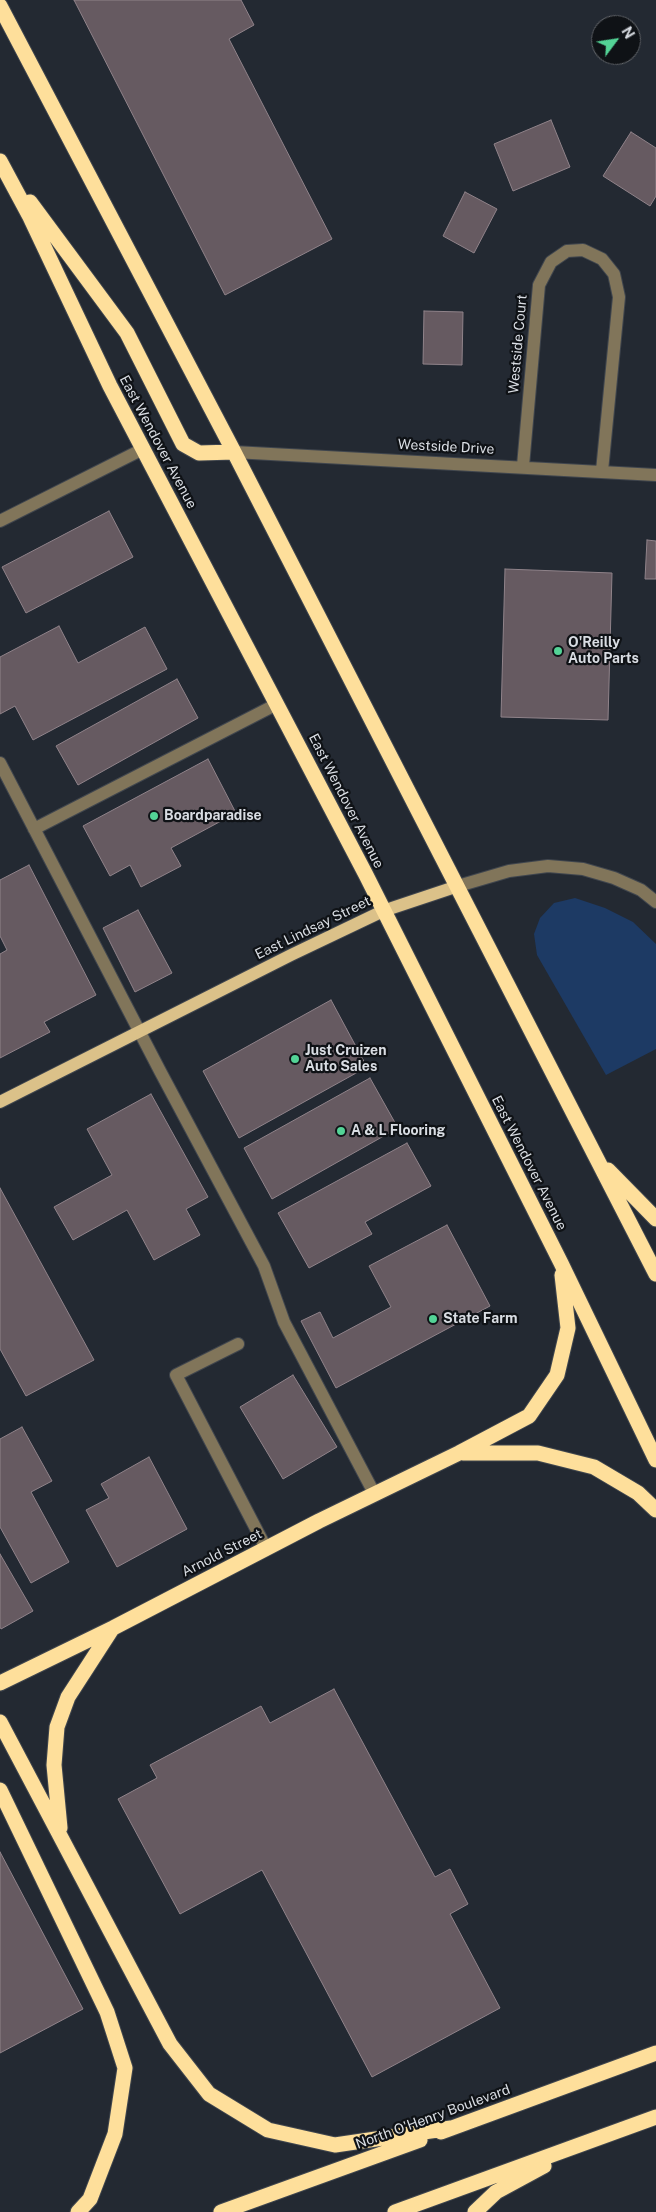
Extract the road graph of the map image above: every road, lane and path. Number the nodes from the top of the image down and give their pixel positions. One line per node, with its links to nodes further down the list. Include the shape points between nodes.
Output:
1 (0, 6): 4 (highway)
2 (1, 163): 3 (highway, East Wendover Avenue); 4 (highway, via 127,333 183,444 199,453)
3 (143, 449): 8 (street); 9 (highway, East Wendover Avenue)
4 (234, 452): 5 (street, Westside Drive); 12 (highway)
5 (523, 466): 6 (street, Westside Drive); 6 (street, Westside Court, via 539,285 551,262 567,251 583,250 602,259 614,274 620,297)
6 (602, 471): 7 (street, Westside Drive)
7 (656, 474)
8 (0, 522)
9 (277, 704): 11 (street); 14 (highway, East Wendover Avenue)
10 (0, 763): 11 (street)
11 (34, 829): 15 (street)
12 (458, 886): 13 (street, East Lindsay Street, via 548,866 583,869 614,878 641,890); 14 (main road, East Lindsay Street); 17 (highway)
13 (656, 902)
14 (383, 911): 15 (main road, East Lindsay Street); 19 (highway, East Wendover Avenue)
15 (139, 1032): 16 (main road, East Lindsay Street); 24 (street, via 264,1266 284,1322)
16 (0, 1102)
17 (597, 1160): 18 (highway); 20 (highway)
18 (656, 1219)
19 (561, 1264): 22 (highway, Arnold Street, via 568,1328 557,1375 529,1416); 23 (highway, East Wendover Avenue)
20 (656, 1274)
21 (238, 1344): 26 (street, via 176,1374)
22 (459, 1453): 24 (highway, Arnold Street); 25 (highway, via 538,1453 594,1467 638,1493)
23 (656, 1460)
24 (374, 1493): 26 (highway, Arnold Street)
25 (656, 1510)
26 (266, 1548): 27 (highway, Arnold Street)
27 (113, 1628): 28 (highway, Arnold Street); 32 (highway, via 68,1697 57,1727 54,1765)
28 (0, 1683)
29 (0, 1722): 32 (highway)
30 (0, 1790): 31 (highway)
31 (5, 1804): 37 (highway, via 107,2012 124,2068 115,2134 90,2199)
32 (61, 1834): 35 (highway, via 170,2044 209,2094 268,2130 335,2145)
33 (656, 2053): 35 (highway, North O'Henry Boulevard)
34 (656, 2117): 36 (highway)
35 (451, 2128): 38 (highway, North O'Henry Boulevard)
36 (587, 2142): 39 (highway); 40 (highway, via 496,2192)
37 (78, 2212)
38 (221, 2212)
39 (395, 2212)
40 (475, 2212)

